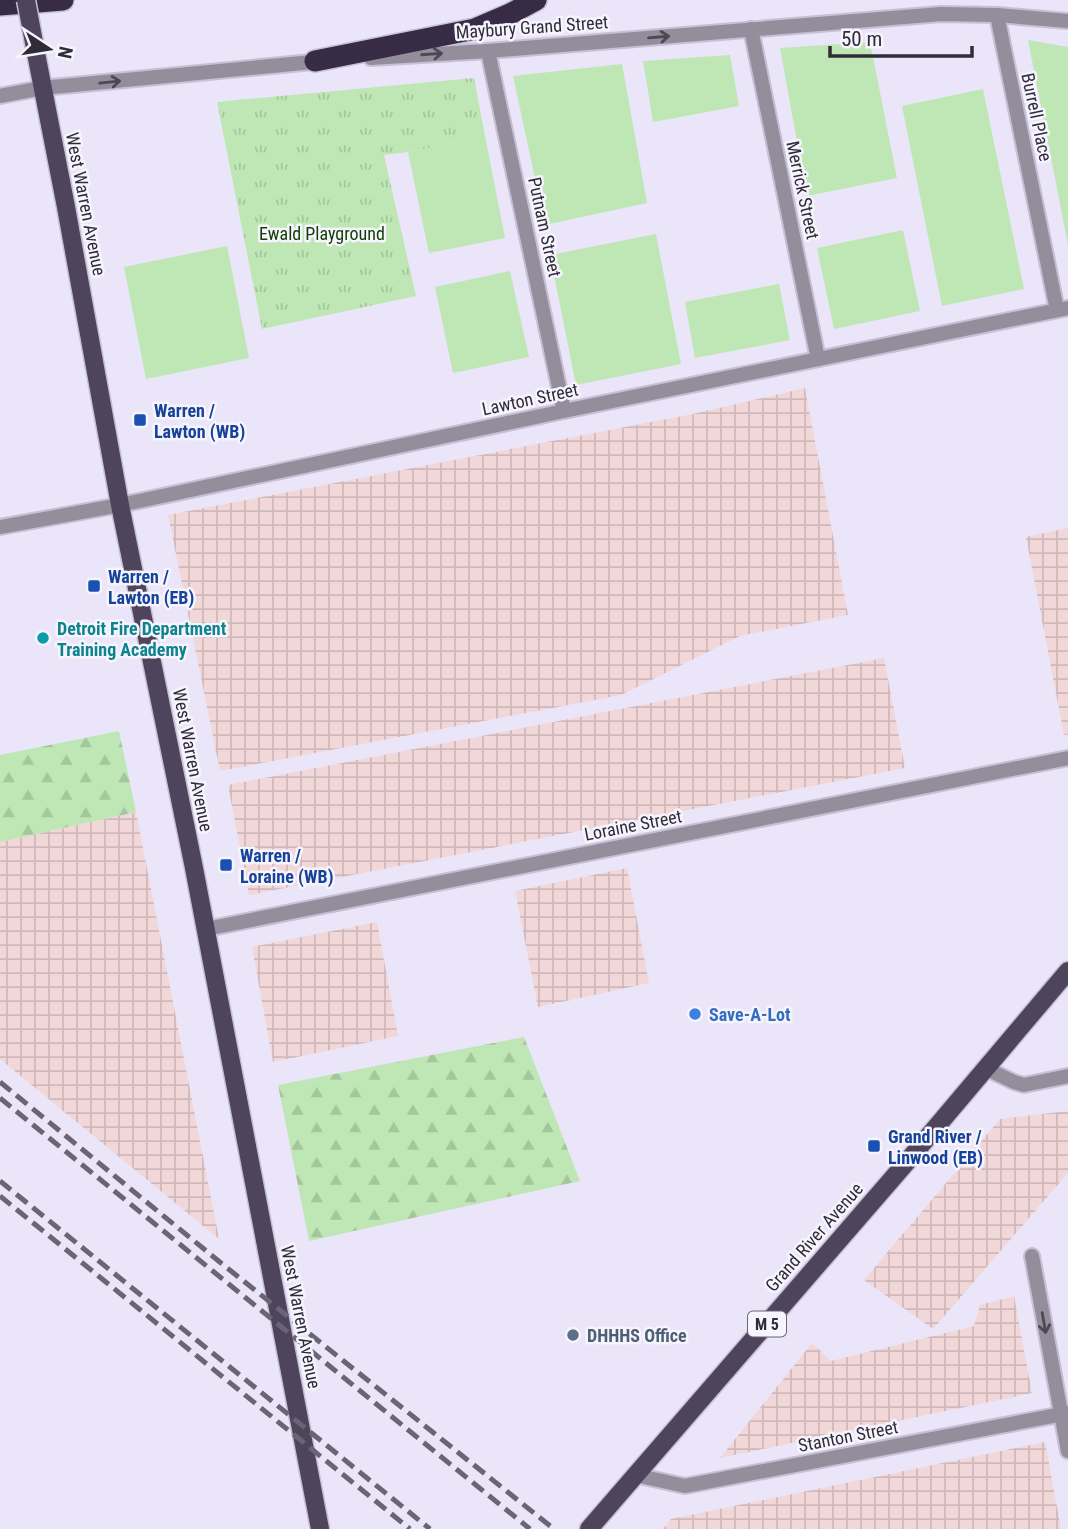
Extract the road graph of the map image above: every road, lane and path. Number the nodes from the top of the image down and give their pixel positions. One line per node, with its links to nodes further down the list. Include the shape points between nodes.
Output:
1 (26, 0): 10 (main road, West Warren Avenue, bridge)
2 (63, 0): 4 (highway)
3 (535, 1): 9 (highway, via 475,29)
4 (0, 5)
5 (997, 15): 6 (street, Maybury Grand Street); 7 (street, Maybury Grand Street, via 941,14); 12 (street, Burrell Place)
6 (1068, 21)
7 (751, 29): 8 (street, Maybury Grand Street, one-way to 7); 13 (street, Merrick Street)
8 (488, 51): 9 (street, Maybury Grand Street, one-way to 8); 14 (street, Putnam Street)
9 (315, 61): 10 (street, Maybury Grand Street, one-way to 9)
10 (42, 88): 11 (street, Maybury Grand Street); 15 (main road, West Warren Avenue)
11 (0, 96)
12 (1063, 309): 13 (street, Lawton Street)
13 (818, 359): 14 (street, Lawton Street)
14 (564, 411): 15 (street, Lawton Street)
15 (120, 505): 16 (street, Lawton Street); 18 (main road, West Warren Avenue)
16 (0, 527)
17 (1068, 758): 18 (street, Loraine Street)
18 (206, 929): 26 (main road, West Warren Avenue)
19 (1068, 971): 20 (main road, Grand River Avenue / M 5)
20 (985, 1068): 21 (street, via 1024,1085); 25 (main road, Grand River Avenue / M 5)
21 (1068, 1076)
22 (1032, 1256): 23 (street, one-way to 23)
23 (1064, 1414): 24 (street); 25 (street, Stanton Street, via 685,1486)
24 (1068, 1451)
25 (635, 1475): 27 (main road, Grand River Avenue / M 5)
26 (320, 1529)
27 (589, 1529)

